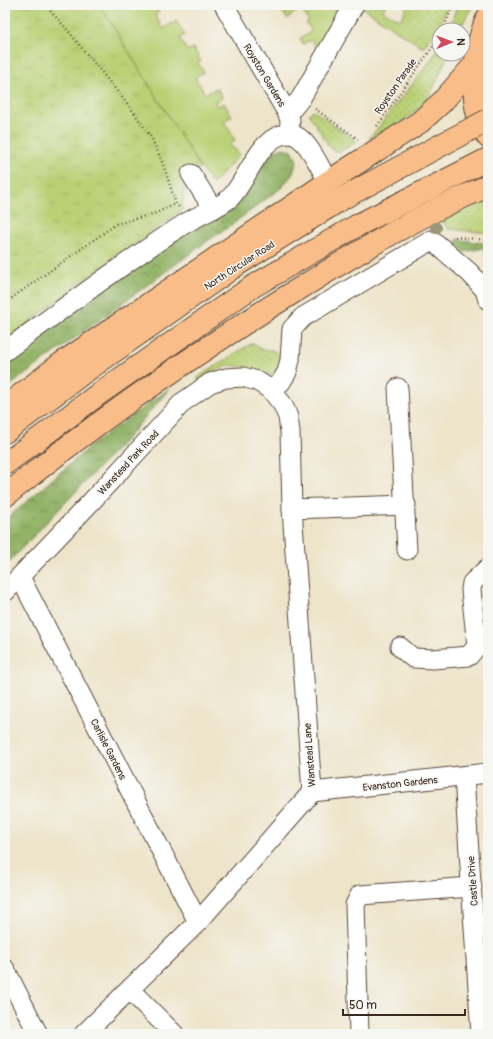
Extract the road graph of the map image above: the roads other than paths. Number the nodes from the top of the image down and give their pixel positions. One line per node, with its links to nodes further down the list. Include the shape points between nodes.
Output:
1 (224, 5): 5 (street, Royston Gardens)
2 (354, 5): 5 (street, via 301,98)
3 (488, 17): 4 (highway, via 481,34)
4 (475, 64): 8 (highway, via 477,111); 11 (highway, via 442,102 420,122)
5 (288, 114): 7 (street, Royston Gardens)
6 (488, 120): 19 (highway, North Circular Road, bridge, via 343,198 238,264 83,373)
7 (289, 134): 11 (street, via 297,136 307,145); 13 (street, via 280,136 263,148 233,195)
8 (488, 137)
9 (488, 159): 20 (highway, via 358,225 252,287 100,393)
10 (191, 174): 13 (street)
11 (328, 182): 18 (highway, via 62,363)
12 (488, 186): 21 (highway, via 457,199 405,227 250,319 106,418)
13 (213, 209): 15 (street, via 184,224 106,276)
14 (488, 300): 17 (street, via 485,290 470,273 432,240 302,317 292,329 287,372 281,382)
15 (5, 351)
16 (398, 388): 22 (street)
17 (271, 390): 23 (street, Wanstead Lane, via 288,417); 26 (street, Wanstead Park Road, via 257,380 243,377 226,378 210,383 183,402)
18 (5, 407)
19 (5, 432)
20 (5, 464)
21 (5, 496)
22 (406, 505): 23 (street); 24 (street)
23 (292, 509): 31 (street, Wanstead Lane)
24 (407, 550)
25 (488, 568): 28 (street, via 472,583 477,646 469,656 413,658)
26 (20, 577): 27 (street, Wanstead Park Road); 33 (street, Carlisle Gardens)
27 (5, 592)
28 (400, 647)
29 (488, 773): 30 (street, Evanston Gardens)
30 (464, 776): 31 (street, Evanston Gardens); 32 (street, Castle Drive)
31 (312, 792): 33 (street, Wanstead Lane)
32 (472, 888): 39 (street, via 360,895 355,905); 40 (street, Castle Drive)
33 (198, 922): 35 (street, Wanstead Lane)
34 (5, 969): 36 (street)
35 (130, 990): 37 (street, Wanstead Lane); 38 (street)
36 (38, 1034)
37 (84, 1034)
38 (174, 1034)
39 (359, 1034)
40 (481, 1034)

